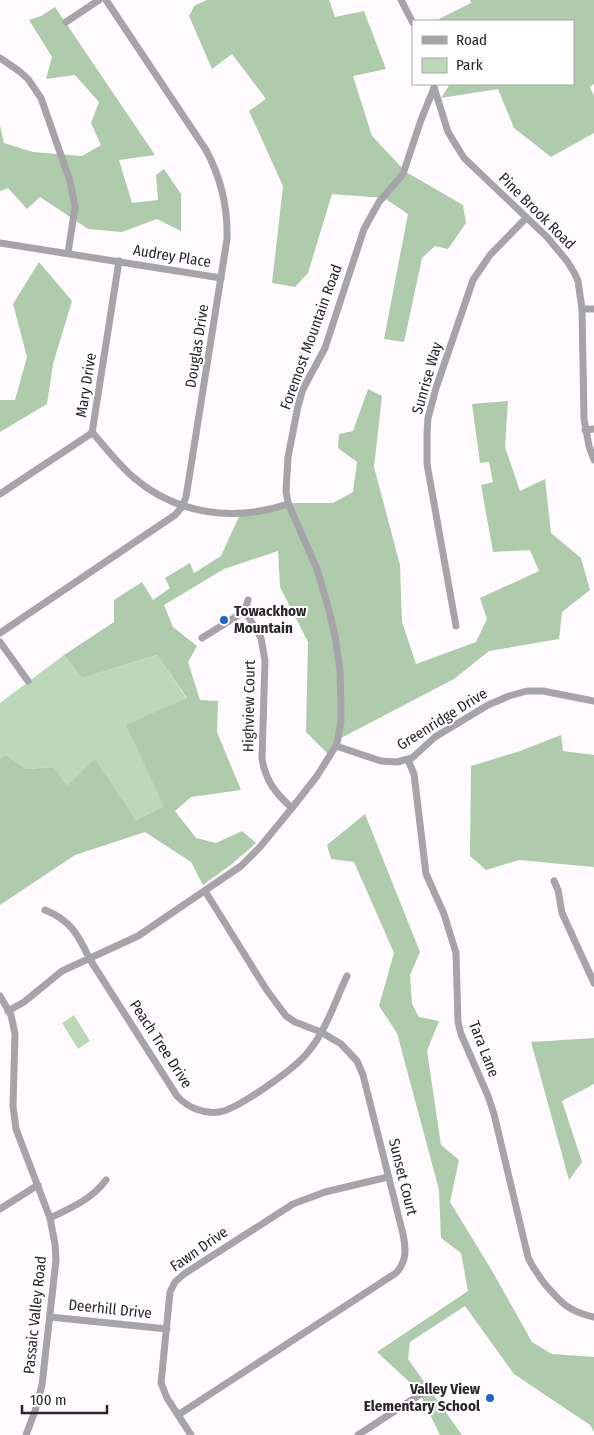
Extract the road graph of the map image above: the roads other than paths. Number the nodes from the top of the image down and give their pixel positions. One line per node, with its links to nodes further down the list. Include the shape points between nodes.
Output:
1 (99, 0): 5 (street)
2 (106, 0): 12 (street, Douglas Drive, via 213,163 227,221)
3 (401, 0): 4 (street)
4 (412, 21)
5 (66, 22)
6 (0, 58): 10 (street, via 35,88 70,181 75,207)
7 (434, 86): 8 (street, Pine Brook Road, via 446,124 460,152); 20 (street, Foremost Mountain Road, via 403,174 379,202 364,229 324,348 303,390 288,457)
8 (526, 218): 13 (street, Pine Brook Road, via 558,248 572,267 578,281); 24 (street, Sunrise Way, via 490,255 473,280 428,418 427,464)
9 (0, 243): 10 (street, Audrey Place)
10 (68, 254): 11 (street, Audrey Place)
11 (119, 262): 12 (street, Audrey Place); 17 (street, Mary Drive)
12 (221, 278): 21 (street, Douglas Drive)
13 (582, 309): 14 (street); 16 (street, Pine Brook Road)
14 (594, 309)
15 (594, 428): 16 (street)
16 (585, 430): 18 (street, Pine Brook Road)
17 (92, 432): 19 (street, Mary Drive); 21 (street, via 134,478)
18 (594, 460)
19 (0, 494)
20 (288, 504): 21 (street, via 265,511 235,514); 30 (street, Foremost Mountain Road, via 317,569 335,636 341,706)
21 (182, 507): 25 (street, via 175,515)
22 (248, 600): 23 (street)
23 (245, 611): 26 (street); 32 (street, Highview Court, via 260,638 265,661 263,766 274,790)
24 (456, 626)
25 (0, 633)
26 (202, 638)
27 (0, 642): 28 (street)
28 (28, 681)
29 (594, 701): 31 (street, Greenridge Drive, via 543,691 509,696 435,737)
30 (336, 746): 31 (street, Greenridge Drive, via 382,761); 32 (street, Foremost Mountain Road)
31 (408, 760): 49 (street, Tara Lane, via 414,774 426,874 444,914 456,953 461,1034 494,1114 528,1257 559,1302 578,1313)
32 (292, 808): 34 (street, Foremost Mountain Road, via 252,856)
33 (554, 881): 38 (street, via 562,913)
34 (204, 891): 36 (street, Foremost Mountain Road, via 138,936); 42 (street, Sunset Court, via 286,1016)
35 (45, 910): 36 (street, Peach Tree Drive, via 66,920)
36 (89, 958): 41 (street, Foremost Mountain Road, via 62,972); 42 (street, Peach Tree Drive, via 177,1096 200,1110 220,1112 234,1107 279,1078 308,1052)
37 (347, 976): 42 (street, Peach Tree Drive)
38 (594, 983)
39 (0, 996): 40 (street, Passaic Valley Road)
40 (2, 1004): 41 (street, Passaic Valley Road)
41 (8, 1011): 45 (street, Passaic Valley Road, via 16,1040 14,1118 19,1140)
42 (320, 1032): 43 (street, Sunset Court, via 347,1049 360,1068)
43 (388, 1177): 50 (street, Fawn Drive, via 325,1192 293,1204 184,1274 171,1289); 52 (street, Sunset Court, via 406,1249 398,1271)
44 (106, 1180): 47 (street, via 98,1191)
45 (38, 1185): 46 (street); 47 (street, Passaic Valley Road)
46 (0, 1208)
47 (50, 1218): 48 (street, Passaic Valley Road, via 56,1260)
48 (50, 1316): 50 (street, Deerhill Drive); 54 (street, Passaic Valley Road, via 42,1385)
49 (594, 1317)
50 (166, 1329): 52 (street, Fawn Drive, via 161,1383)
51 (430, 1388): 53 (street)
52 (178, 1415): 55 (street, Fawn Drive)
53 (368, 1428): 56 (street); 57 (street)
54 (26, 1435)
55 (191, 1435)
56 (358, 1435)
57 (373, 1435)

